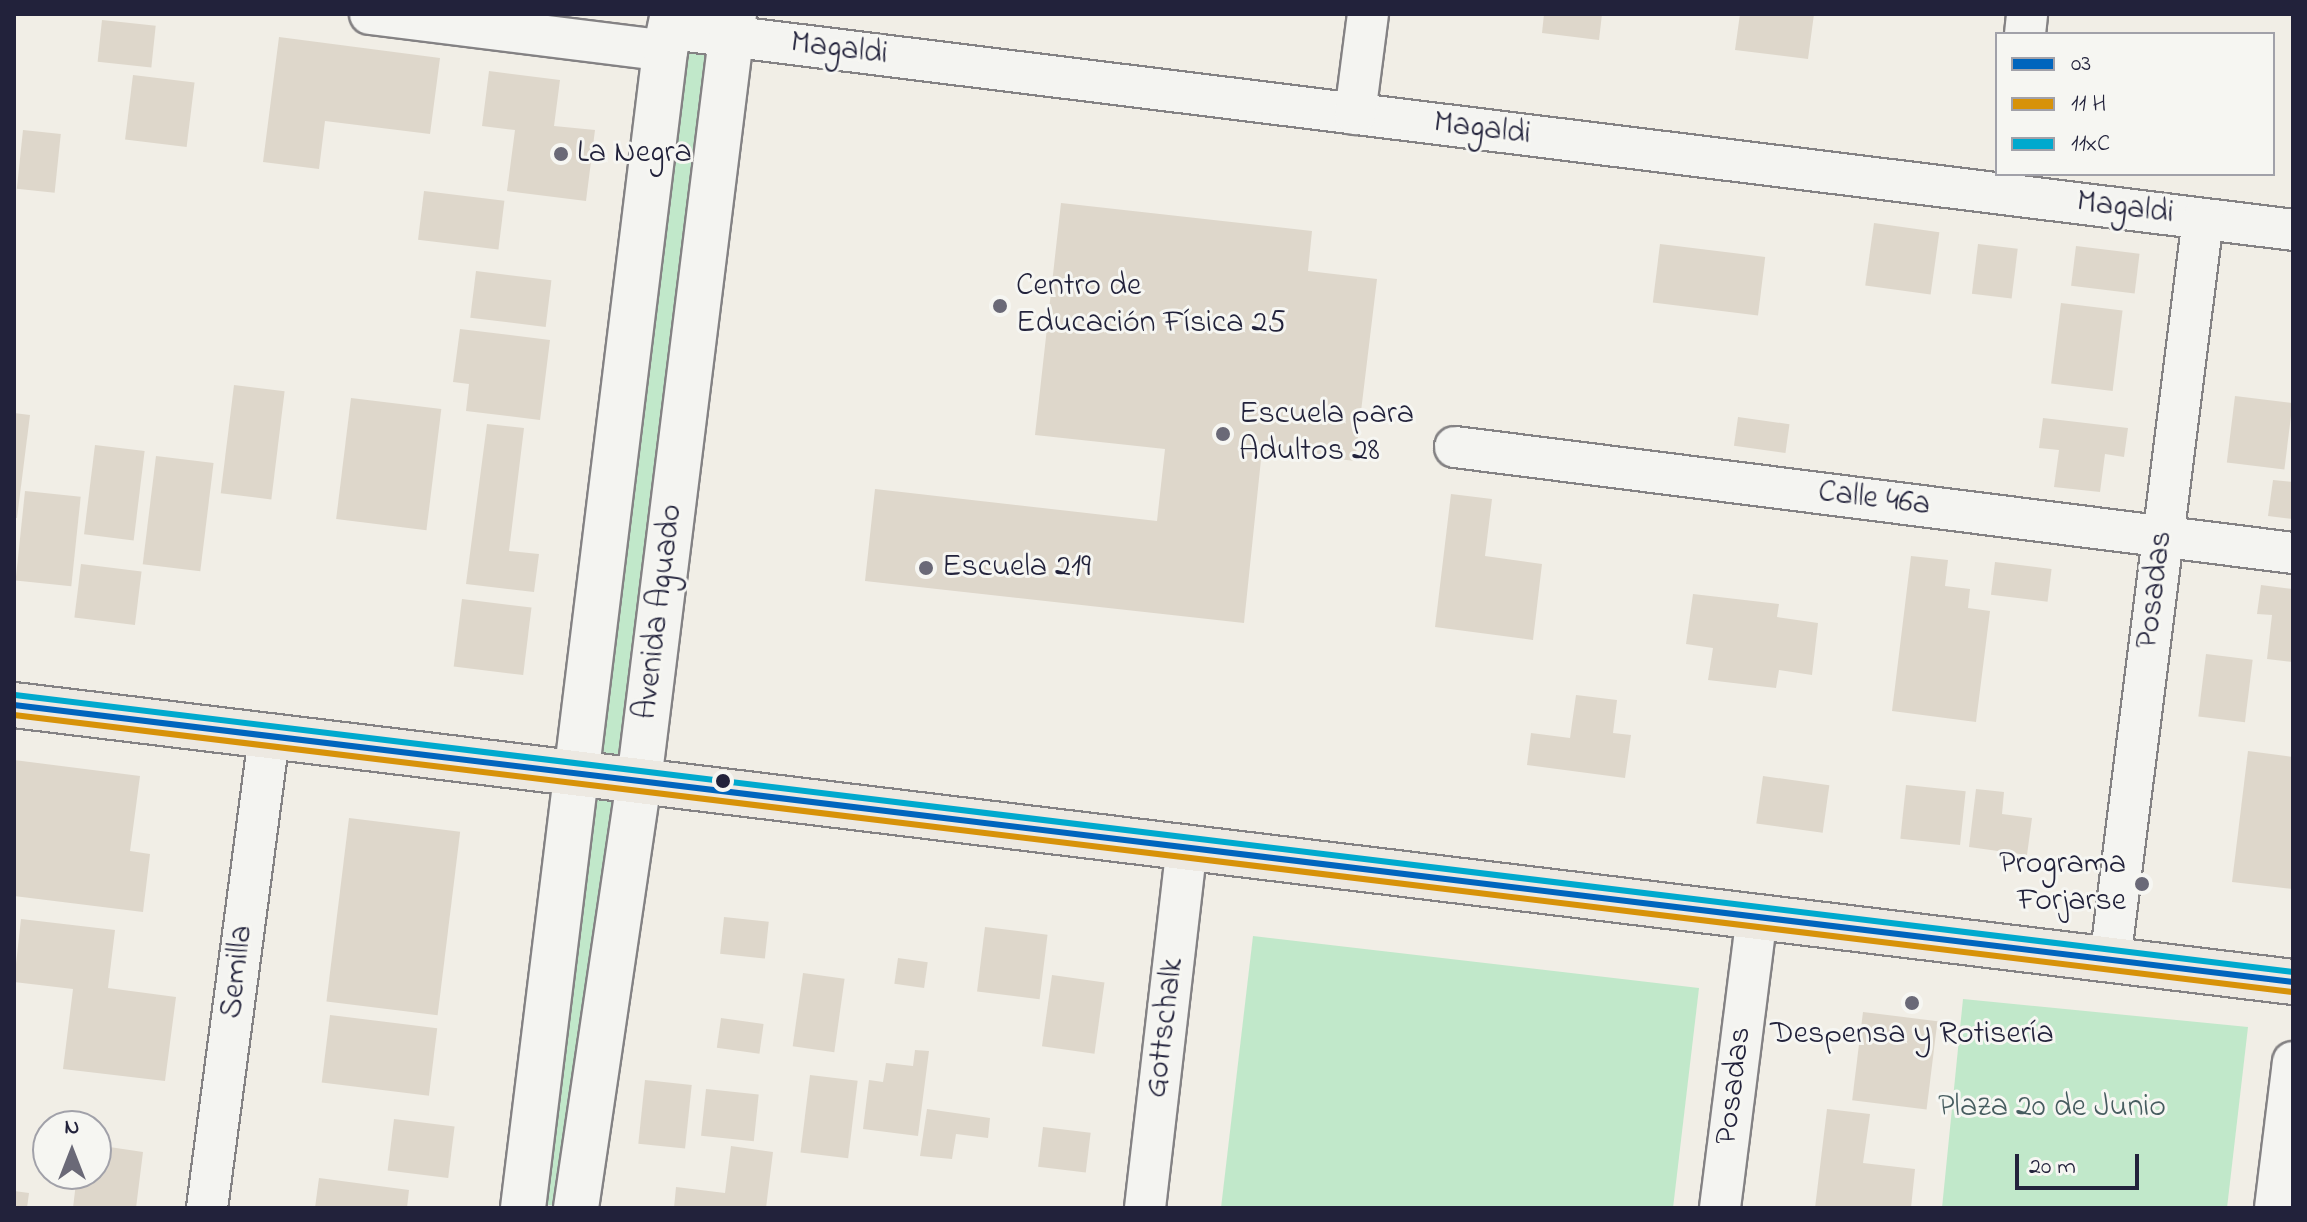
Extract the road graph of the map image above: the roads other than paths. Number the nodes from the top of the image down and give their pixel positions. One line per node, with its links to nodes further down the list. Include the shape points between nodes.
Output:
1 (370, 14): 4 (street, Magaldi)
2 (1368, 14): 5 (street)
3 (733, 25): 4 (street, Magaldi); 5 (street, Magaldi); 15 (main road, Avenida Aguado)
4 (670, 31): 14 (main road, Avenida Aguado)
5 (1355, 114): 6 (street, Magaldi)
6 (2008, 184): 7 (street, Magaldi)
7 (2203, 219): 8 (street, Magaldi); 10 (street, Posadas)
8 (2293, 230)
9 (1455, 447): 10 (street, Calle 46a)
10 (2163, 536): 11 (street, Calle 46a); 18 (street, Posadas)
11 (2293, 553)
12 (14, 705): 13 (main road)
13 (269, 736): 14 (main road); 21 (street, Semilla)
14 (579, 774): 15 (main road); 22 (main road, Avenida Aguado)
15 (639, 781): 16 (main road); 23 (main road, Avenida Aguado)
16 (1187, 847): 17 (main road); 24 (street, Gottschalk)
17 (1757, 917): 18 (main road); 25 (street, Posadas)
18 (2110, 961): 19 (main road)
19 (2293, 982)
20 (2293, 1062): 26 (street)
21 (207, 1208)
22 (523, 1208)
23 (576, 1208)
24 (1145, 1208)
25 (1720, 1208)
26 (2275, 1208)

